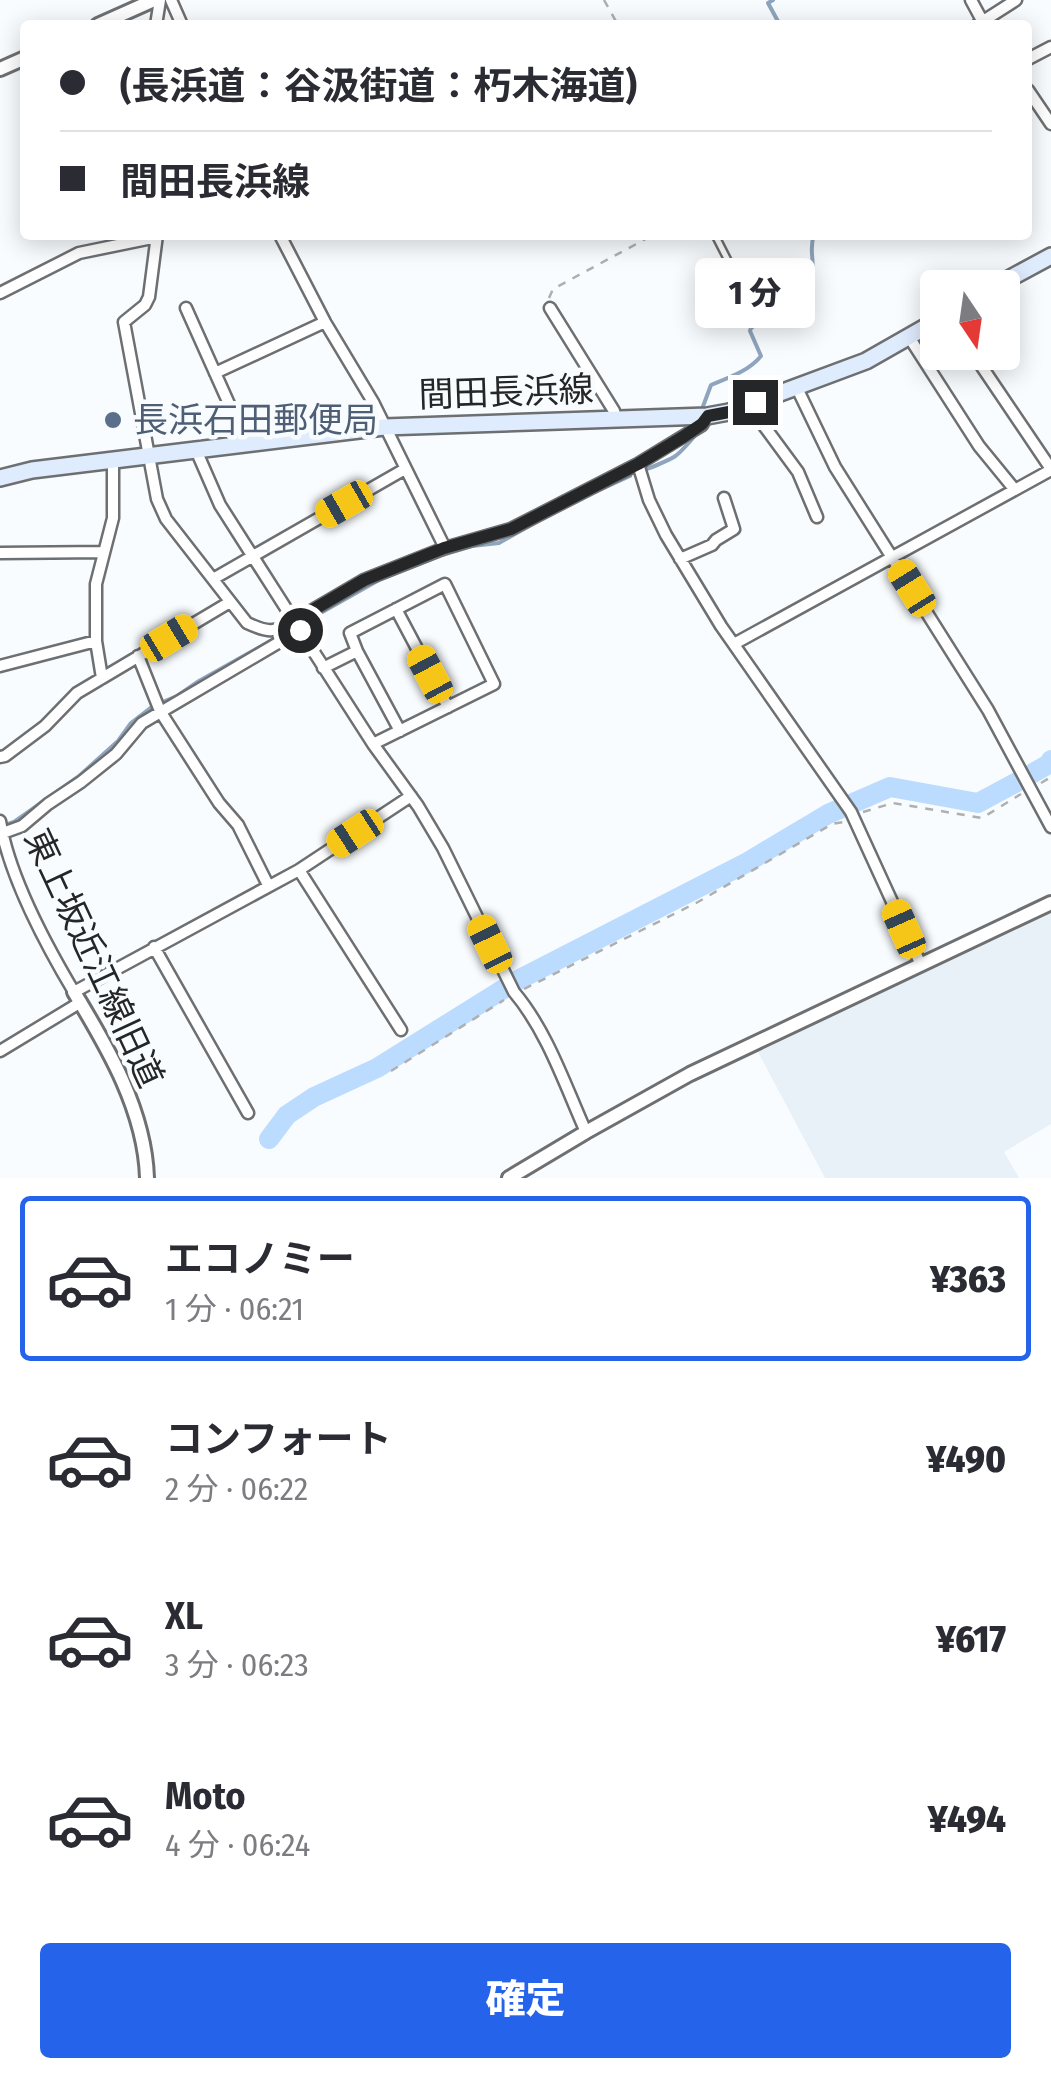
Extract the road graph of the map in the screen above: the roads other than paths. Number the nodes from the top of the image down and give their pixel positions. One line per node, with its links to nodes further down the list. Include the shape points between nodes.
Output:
1 (157, 0): 3 (street)
2 (1016, 0): 4 (street)
3 (110, 20)
4 (987, 20)
5 (1032, 96): 6 (street)
6 (1051, 124)
7 (139, 240): 13 (street, via 79,253)
8 (156, 240): 29 (street, via 149,297 124,322)
9 (283, 240): 17 (street)
10 (718, 240): 14 (lane, via 751,320)
11 (1051, 256): 12 (main road)
12 (1020, 273)
13 (0, 293)
14 (774, 304)
15 (186, 308): 21 (street)
16 (550, 308): 25 (street)
17 (324, 322): 21 (street); 26 (street)
18 (920, 331): 19 (main road, 間田長浜線)
19 (910, 337): 22 (main road, 間田長浜線); 35 (street)
20 (984, 370): 33 (street)
21 (215, 373): 27 (street)
22 (796, 386): 23 (main road, 間田長浜線); 42 (street, via 835,467)
23 (755, 402): 24 (main road, 間田長浜線); 37 (street, via 756,415 798,472)
24 (708, 416): 25 (main road, 間田長浜線); 31 (street)
25 (616, 418): 26 (main road, 間田長浜線)
26 (384, 427): 27 (main road, 間田長浜線); 32 (street)
27 (247, 444): 28 (main road, 間田長浜線)
28 (196, 450): 29 (main road, 間田長浜線); 41 (street)
29 (147, 456): 30 (main road, 間田長浜線); 44 (street, via 166,519)
30 (113, 460): 34 (main road, 間田長浜線); 39 (street, via 113,518)
31 (638, 464): 38 (street, via 511,529); 43 (street)
32 (405, 468): 38 (street); 41 (street)
33 (1051, 469): 35 (street)
34 (0, 478)
35 (1014, 490): 42 (street)
36 (724, 498): 43 (street, via 734,529)
37 (817, 518)
38 (444, 548): 47 (street, via 364,580)
39 (104, 552): 40 (street); 48 (street, via 96,584)
40 (0, 554)
41 (253, 556): 44 (street); 47 (street)
42 (893, 558): 49 (street); 61 (street)
43 (680, 560): 49 (street)
44 (212, 579): 45 (street)
45 (230, 602): 47 (street, via 264,631); 51 (street)
46 (396, 609): 50 (street, via 350,632); 55 (street); 55 (street, via 445,584 494,684)
47 (297, 626): 53 (street); 56 (street)
48 (96, 641): 52 (street); 54 (street)
49 (734, 644): 67 (street, via 843,799)
50 (357, 651): 53 (street); 57 (street)
51 (138, 656): 54 (street); 56 (street)
52 (0, 666)
53 (323, 668): 58 (street)
54 (102, 678): 59 (street)
55 (448, 707): 57 (street)
56 (160, 710): 62 (street, via 116,754 22,826); 64 (street, via 238,826)
57 (400, 731): 58 (street)
58 (373, 744): 60 (street)
59 (0, 757)
60 (411, 796): 63 (street); 72 (street, via 542,1035)
61 (1051, 827)
62 (1, 830): 68 (street, 東上坂近江線旧道, via 50,951)
63 (299, 870): 64 (street); 69 (street)
64 (268, 884): 66 (street)
65 (1051, 903): 67 (street)
66 (154, 947): 68 (street); 71 (street)
67 (921, 966): 72 (street, via 690,1074)
68 (78, 997): 70 (street); 73 (street, 東上坂近江線旧道, via 120,1073)
69 (402, 1030)
70 (0, 1051)
71 (248, 1114)
72 (586, 1132): 74 (street)
73 (147, 1178)
74 (509, 1178)

